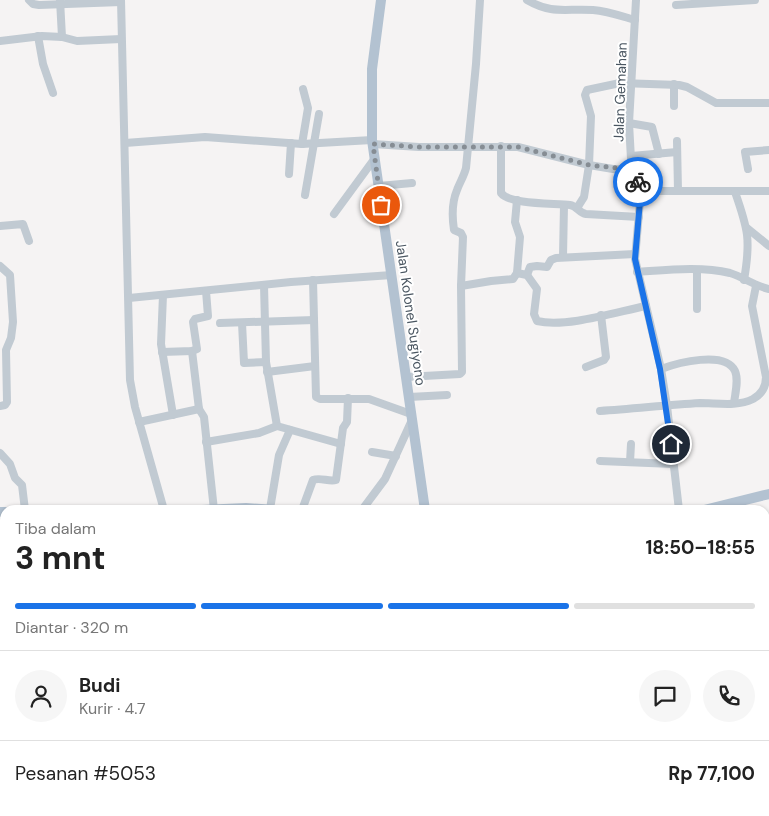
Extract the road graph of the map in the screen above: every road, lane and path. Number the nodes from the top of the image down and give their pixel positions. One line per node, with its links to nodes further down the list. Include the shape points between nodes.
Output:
1 (29, 0): 8 (street, via 40,5)
2 (380, 0): 24 (main road, Jalan Kolonel Sugiyono, via 372,69)
3 (480, 0): 30 (street)
4 (527, 0): 10 (street, via 555,10 600,11)
5 (636, 0): 10 (street, Jalan Gemahan)
6 (755, 0): 9 (street)
7 (121, 1): 8 (street); 13 (street)
8 (60, 2): 12 (street)
9 (676, 5)
10 (635, 20): 15 (street, Jalan Gemahan)
11 (38, 36): 12 (street); 14 (street); 18 (street)
12 (62, 37): 13 (street, via 82,41)
13 (121, 39): 25 (street)
14 (0, 41)
15 (631, 82): 16 (street); 22 (street, Jalan Gemahan); 36 (street, via 586,90 591,116)
16 (674, 84): 19 (street, via 688,87 716,102); 20 (street)
17 (303, 88): 27 (street, via 308,108)
18 (52, 93)
19 (769, 103)
20 (674, 106)
21 (319, 114): 28 (street)
22 (630, 123): 33 (street, via 652,127); 34 (street, Jalan Gemahan)
23 (677, 141): 32 (street)
24 (373, 142): 28 (street); 30 (street); 35 (main road, Jalan Kolonel Sugiyono)
25 (125, 143): 26 (street, via 207,137); 74 (street)
26 (291, 143): 27 (street); 39 (street)
27 (302, 144): 28 (street)
28 (315, 144): 46 (street)
29 (501, 146): 30 (street); 36 (street, via 518,147); 47 (street, via 502,193)
30 (467, 147): 69 (street, via 466,168 453,206 454,230 463,237)
31 (769, 150): 37 (street, via 745,152)
32 (677, 152): 33 (street); 43 (street)
33 (659, 154): 34 (street)
34 (631, 156): 38 (street, Jalan Gemahan)
35 (375, 158): 41 (main road, Jalan Kolonel Sugiyono); 50 (street)
36 (589, 165): 38 (street); 49 (street, via 584,196)
37 (748, 169)
38 (635, 170): 42 (street, Jalan Gemahan)
39 (289, 174)
40 (412, 183): 41 (street)
41 (379, 186): 63 (main road, Jalan Kolonel Sugiyono)
42 (639, 191): 43 (street); 51 (street, Jalan Gemahan)
43 (678, 191): 45 (street)
44 (769, 191): 45 (street)
45 (736, 192): 53 (street)
46 (305, 195)
47 (517, 200): 48 (street); 62 (street, via 515,222 520,237)
48 (564, 205): 49 (street); 57 (street)
49 (577, 208): 51 (street, via 586,214)
50 (334, 214)
51 (639, 217): 56 (street, Jalan Gemahan)
52 (0, 226): 54 (street, via 22,224)
53 (747, 228): 55 (street); 59 (street)
54 (29, 241)
55 (769, 246)
56 (635, 254): 57 (street); 61 (street, Jalan Gemahan)
57 (563, 257): 64 (street, via 551,260 547,267 530,267)
58 (0, 266): 94 (street, via 10,275 13,314 11,338 6,350 7,402)
59 (746, 268): 65 (street); 67 (street)
60 (696, 270): 61 (street); 65 (street); 76 (street)
61 (637, 272): 75 (street, Jalan Gemahan)
62 (517, 273): 64 (street); 69 (street, via 513,279)
63 (392, 275): 66 (street); 89 (main road, Jalan Kolonel Sugiyono)
64 (527, 275): 77 (street, via 538,291 534,314 537,321 559,322)
65 (734, 275): 67 (street)
66 (313, 280): 68 (street); 78 (street)
67 (744, 280): 70 (street)
68 (264, 284): 72 (street); 81 (street)
69 (461, 286): 89 (street, via 462,372)
70 (756, 286): 71 (street); 93 (street, via 752,306 766,383 754,398)
71 (769, 289)
72 (206, 291): 73 (street); 82 (street, via 208,316 193,320 197,348)
73 (163, 295): 74 (street); 83 (street)
74 (129, 298): 100 (street, via 130,380)
75 (646, 306): 77 (street); 87 (street, Jalan Gemahan)
76 (697, 309)
77 (601, 315): 86 (street, via 606,357)
78 (314, 320): 81 (street); 85 (street)
79 (220, 323): 80 (street)
80 (242, 323): 81 (street); 84 (street, via 244,363)
81 (264, 323): 84 (street)
82 (192, 351): 83 (street); 96 (street)
83 (162, 352): 98 (street)
84 (266, 362): 88 (street)
85 (315, 366): 88 (street); 92 (street, via 317,398)
86 (586, 367)
87 (661, 370): 93 (street, via 678,363 707,360 730,365 737,378); 95 (street, Jalan Gemahan)
88 (267, 372): 101 (street)
89 (406, 377): 91 (main road, Jalan Kolonel Sugiyono)
90 (447, 395): 91 (street)
91 (409, 397): 99 (main road, Jalan Kolonel Sugiyono)
92 (348, 398): 99 (street, via 373,400); 104 (street, via 347,422)
93 (734, 403): 95 (street)
94 (0, 406)
95 (667, 406): 97 (street); 111 (street, Jalan Gemahan)
96 (200, 409): 98 (street); 103 (street, via 204,415)
97 (600, 411)
98 (173, 415): 100 (street)
99 (412, 417): 108 (street); 119 (main road, Jalan Kolonel Sugiyono)
100 (139, 422): 114 (street)
101 (277, 426): 102 (street); 103 (street, via 258,433)
102 (290, 430): 104 (street); 116 (street, via 279,455)
103 (206, 442): 115 (street)
104 (341, 444): 117 (street, via 336,480 313,480)
105 (631, 444): 110 (street)
106 (372, 452): 108 (street)
107 (0, 453): 113 (street, via 22,485)
108 (396, 456): 118 (street, via 385,479)
109 (600, 461): 110 (street)
110 (630, 462): 111 (street)
111 (673, 464): 120 (street, Jalan Gemahan)
112 (769, 495): 121 (main road)
113 (24, 505)
114 (163, 505)
115 (213, 505)
116 (271, 505)
117 (304, 505)
118 (366, 505)
119 (424, 505)
120 (678, 505)
121 (726, 505)

